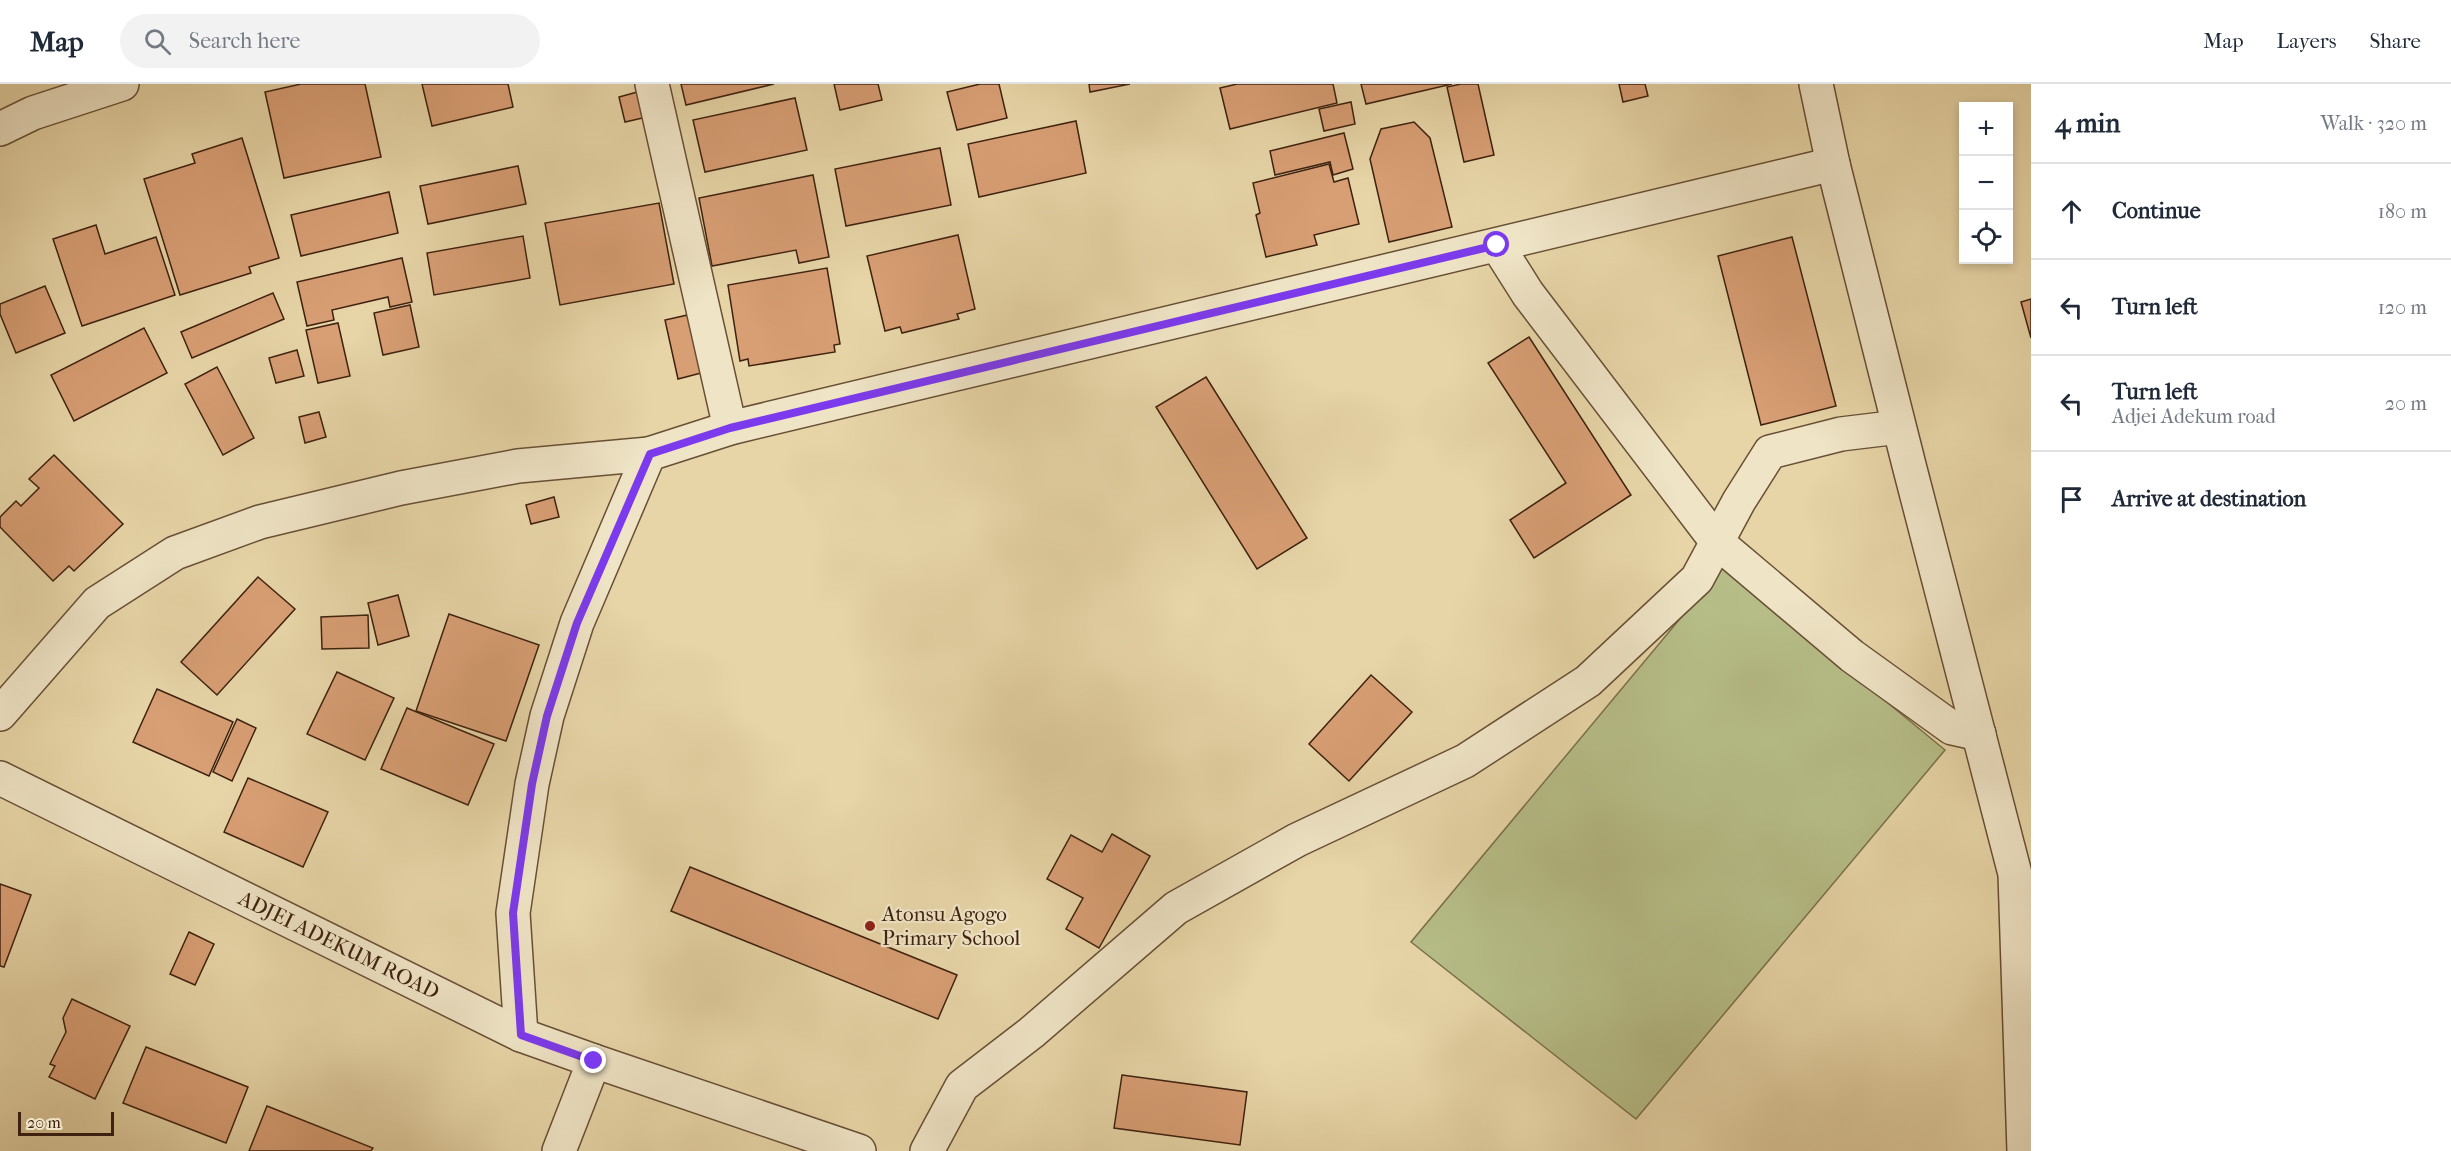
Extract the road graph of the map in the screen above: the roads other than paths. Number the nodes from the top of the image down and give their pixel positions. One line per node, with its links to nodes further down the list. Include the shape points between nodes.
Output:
1 (122, 84): 4 (street, via 33,113)
2 (652, 84): 8 (street)
3 (1816, 84): 5 (street)
4 (0, 129)
5 (1833, 164): 6 (street); 7 (street)
6 (1497, 245): 8 (street); 10 (street, via 1528,294)
7 (1899, 427): 10 (street, via 1840,434 1770,452); 12 (street)
8 (730, 428): 9 (street)
9 (650, 454): 11 (street, via 518,466 400,488 260,522 175,553 97,603); 15 (street, via 577,623 547,716 532,784 513,913)
10 (1717, 542): 12 (street, via 1862,663 1952,728); 19 (street, via 1697,579 1588,681 1465,761 1297,840 1176,908 1031,1033 962,1086)
11 (0, 714)
12 (1979, 734): 14 (street)
13 (0, 778): 15 (street, ADJEI ADEKUM ROAD)
14 (2023, 872): 20 (street)
15 (521, 1035): 16 (street, ADJEI ADEKUM ROAD)
16 (594, 1061): 17 (street); 18 (street, ADJEI ADEKUM ROAD)
17 (559, 1151)
18 (860, 1151)
19 (927, 1151)
20 (2024, 1151)

